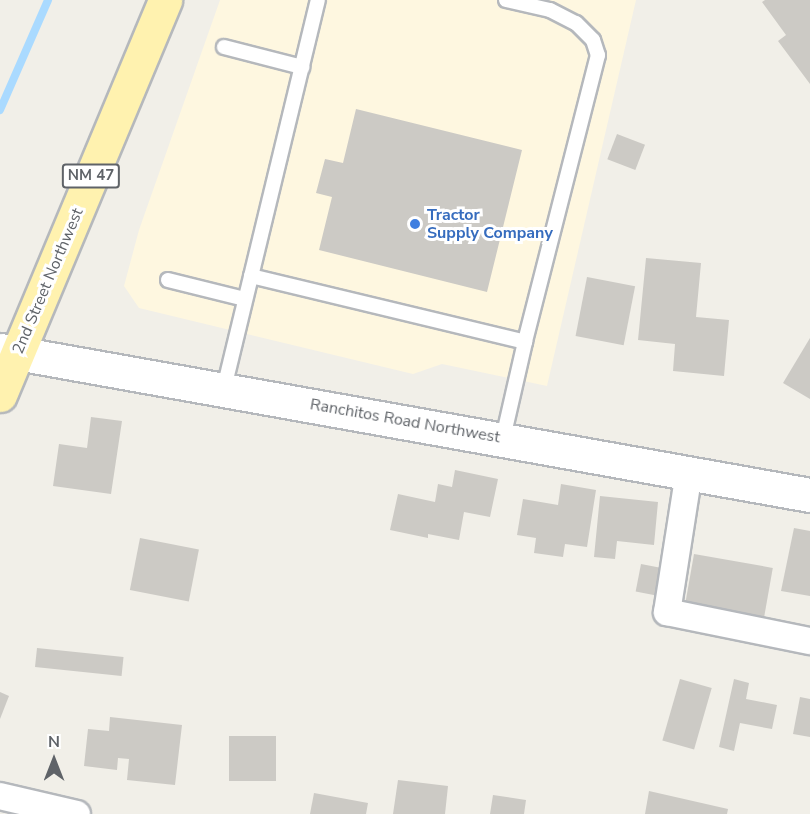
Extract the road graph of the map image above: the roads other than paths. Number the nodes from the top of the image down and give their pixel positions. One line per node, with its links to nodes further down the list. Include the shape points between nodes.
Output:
1 (165, 0): 10 (main road, 2nd Street Northwest / NM 47)
2 (318, 0): 5 (lane)
3 (506, 0): 9 (lane, via 550,10 576,23 593,40 598,55)
4 (225, 47): 5 (lane)
5 (302, 67): 6 (lane)
6 (251, 276): 8 (lane); 9 (lane)
7 (168, 280): 8 (lane)
8 (245, 300): 11 (lane)
9 (525, 342): 13 (lane)
10 (9, 351): 11 (street, Ranchitos Road Northwest); 12 (main road, 2nd Street Northwest / NM 47)
11 (224, 388): 13 (street, Ranchitos Road Northwest)
12 (0, 395)
13 (503, 438): 14 (street, Ranchitos Road Northwest)
14 (689, 472): 15 (street, Ranchitos Road Northwest); 16 (street, via 667,612)
15 (810, 495)
16 (810, 641)
17 (0, 796): 18 (street)
18 (77, 814)

